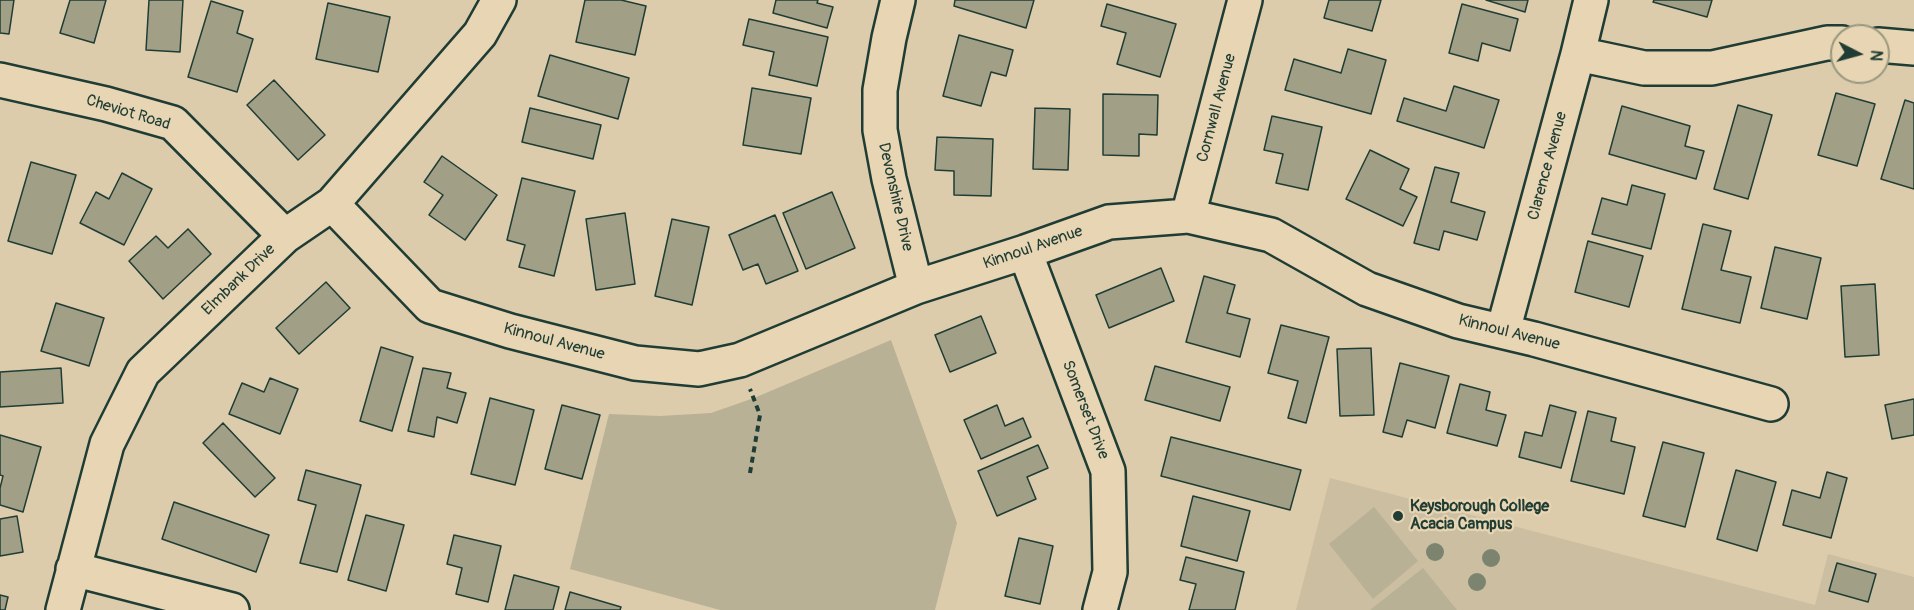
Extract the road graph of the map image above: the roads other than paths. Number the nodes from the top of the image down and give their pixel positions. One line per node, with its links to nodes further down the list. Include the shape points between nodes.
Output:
1 (499, 0): 10 (street, Elmbank Drive, via 480,34)
2 (898, 0): 14 (street, Devonshire Drive, via 880,90 880,130)
3 (1245, 0): 11 (street, Cornwall Avenue)
4 (1591, 0): 8 (street, Clarence Avenue)
5 (1830, 43): 8 (street, via 1712,68 1644,68)
6 (1890, 46): 7 (street)
7 (1914, 48)
8 (1578, 54): 15 (street, Clarence Avenue)
9 (0, 80): 12 (street, Cheviot Road, via 173,123)
10 (332, 204): 12 (street, Elmbank Drive); 14 (street, Kinnoul Avenue, via 430,306 635,363 699,369 740,360)
11 (1188, 216): 13 (street, Kinnoul Avenue, via 1109,222); 15 (street, Kinnoul Avenue, via 1271,235 1367,289 1458,321)
12 (285, 236): 17 (street, Elmbank Drive, via 143,372 107,444)
13 (1025, 252): 14 (street, Kinnoul Avenue); 20 (street, Somerset Drive, via 1108,471 1110,573)
14 (916, 287)
15 (1503, 331): 16 (street, Kinnoul Avenue)
16 (1771, 404)
17 (73, 569): 18 (street, Elmbank Drive); 19 (street)
18 (63, 610)
19 (232, 610)
20 (1100, 610)

